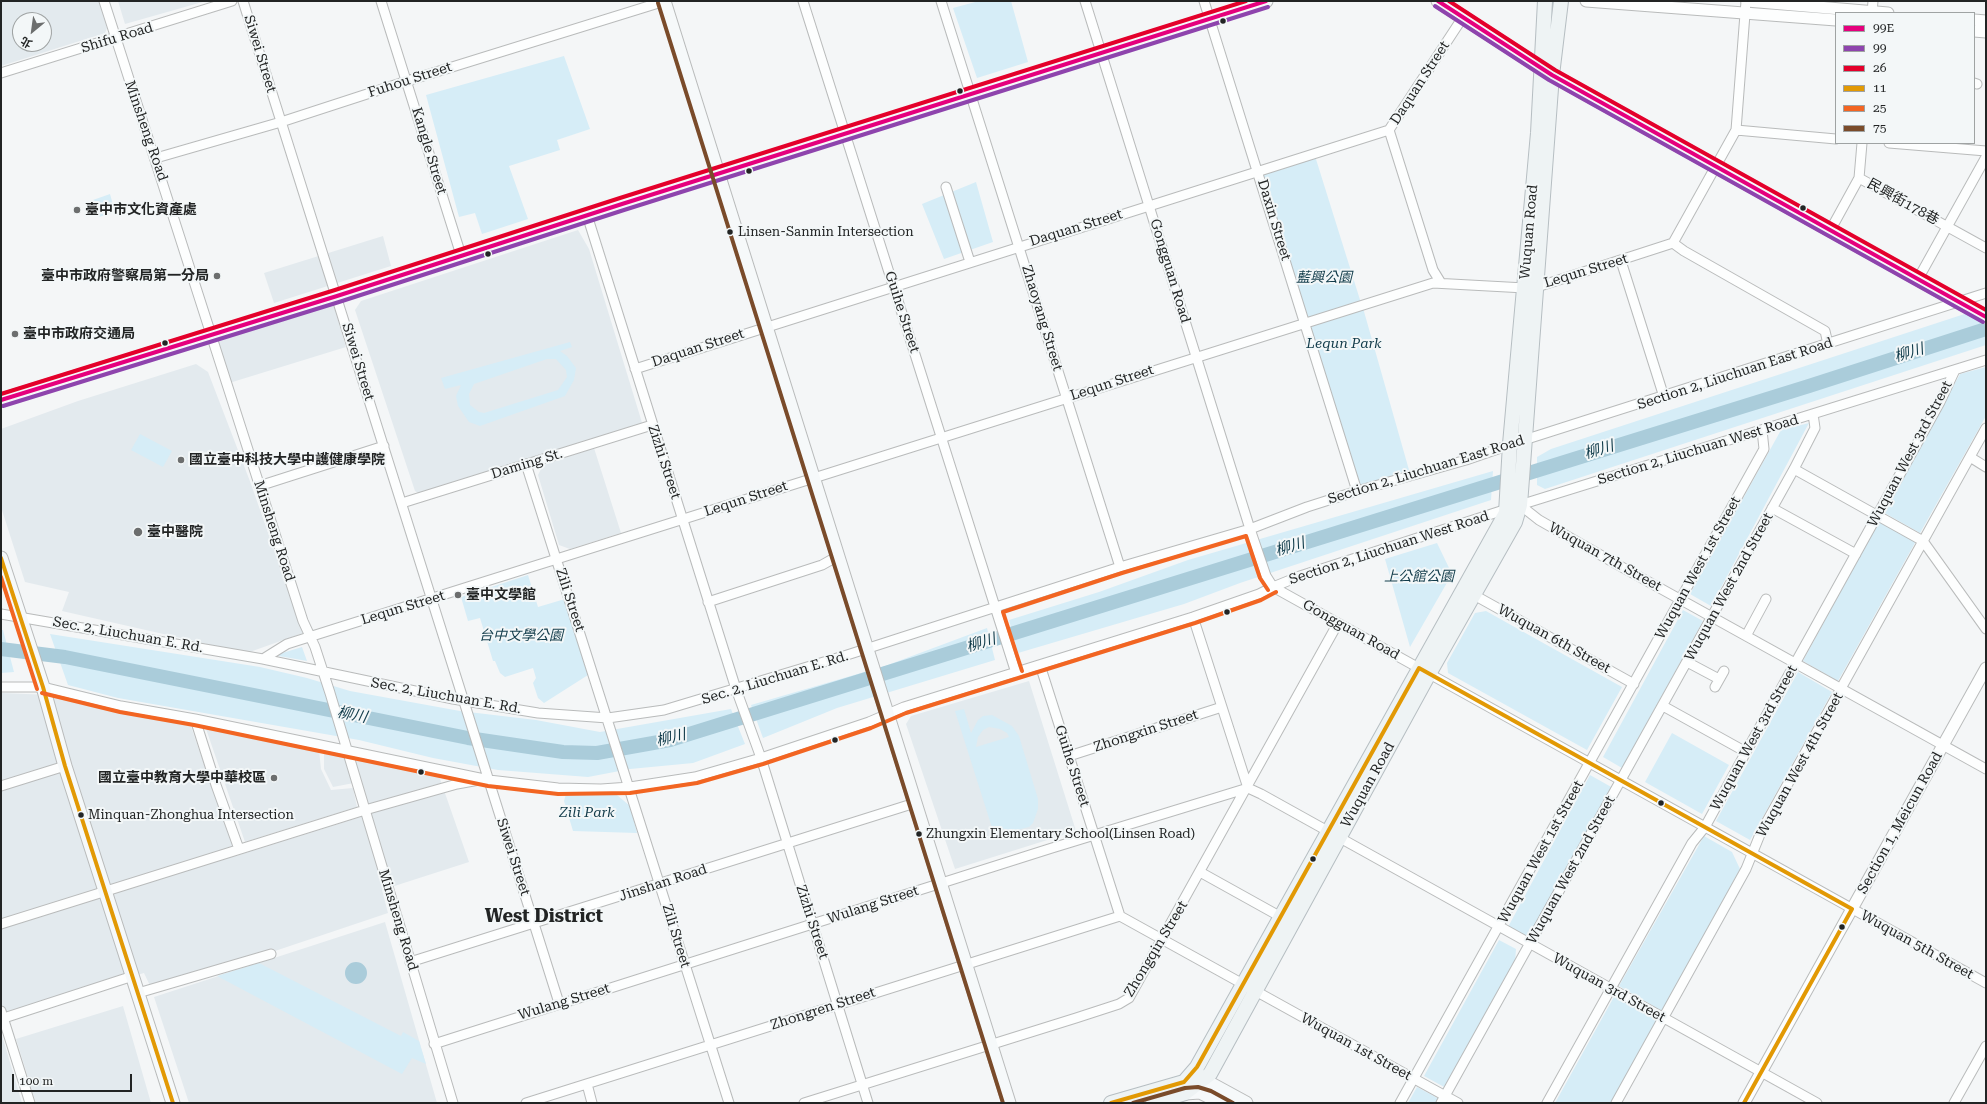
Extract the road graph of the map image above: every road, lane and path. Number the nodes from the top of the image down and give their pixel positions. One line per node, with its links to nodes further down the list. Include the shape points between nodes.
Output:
1 (104, 1): 25 (street, Minsheng Road)
2 (232, 1): 25 (street, Shifu Road)
3 (243, 1): 31 (street, Siwei Street)
4 (381, 1): 29 (street, Kangle Street)
5 (664, 1): 29 (street, Fuhou Street); 43 (main road)
6 (803, 1): 34 (street, Guihe Street)
7 (941, 1): 30 (street, Zhaoyang Street)
8 (1085, 1): 26 (street, Gongguan Road)
9 (1204, 1): 19 (street, Daxin Street)
10 (1266, 1): 19 (main road)
11 (1438, 1): 18 (main road)
12 (1545, 1): 28 (main road, Wuquan Road)
13 (1561, 1): 28 (main road, Wuquan Road)
14 (1586, 1): 15 (street)
15 (1746, 5): 16 (street); 20 (street); 33 (street)
16 (1873, 9): 17 (street)
17 (1884, 12)
18 (1463, 18): 28 (main road); 32 (street, Daquan Street)
19 (1210, 19): 26 (main road); 42 (street, Daxin Street)
20 (1835, 20)
21 (1975, 20): 22 (street)
22 (1986, 21)
23 (1975, 32): 24 (street)
24 (1986, 32)
25 (114, 39): 27 (street, Shifu Road); 40 (street, Minsheng Road)
26 (1102, 53): 30 (main road); 46 (street, Gongguan Road)
27 (1, 72)
28 (1547, 72): 41 (main road); 59 (main road, Wuquan Road)
29 (407, 81): 31 (street, Fuhou Street); 53 (street, Kangle Street)
30 (971, 94): 34 (main road); 51 (street, Zhaoyang Street)
31 (281, 122): 40 (street, Fuhou Street); 61 (street, Siwei Street)
32 (1389, 130): 42 (street, Daquan Street); 57 (street, via 1433,270)
33 (1736, 130): 35 (street); 41 (street)
34 (846, 133): 43 (main road); 58 (street, Guihe Street)
35 (1835, 139)
36 (1862, 144): 44 (street)
37 (1914, 144): 38 (street)
38 (1986, 151)
39 (1986, 157): 48 (street)
40 (156, 158): 66 (street, Minsheng Road)
41 (1715, 166): 49 (main road); 50 (street)
42 (1258, 171): 46 (street, Daquan Street); 64 (street, Daxin Street)
43 (719, 173): 47 (main road); 65 (main road)
44 (1859, 178): 48 (street, 民興街178巷); 49 (street)
45 (946, 187): 55 (street)
46 (1149, 205): 51 (street, Daquan Street); 68 (street, Gongguan Road)
47 (587, 215): 53 (main road); 70 (street, Zizhi Street)
48 (1947, 226): 52 (street, 民興街178巷); 56 (street)
49 (1831, 229): 56 (main road)
50 (1673, 243): 54 (street, Lequn Street); 67 (street, via 1825,331)
51 (1019, 246): 55 (street, Daquan Street); 73 (street, Zhaoyang Street)
52 (1986, 248)
53 (461, 255): 61 (main road)
54 (1621, 260): 59 (street, Lequn Street); 72 (street)
55 (970, 262): 58 (street, Daquan Street)
56 (1918, 279): 62 (main road)
57 (1441, 283): 59 (street, Lequn Street); 64 (street, Lequn Street, via 1433,283)
58 (894, 286): 65 (street, Daquan Street); 79 (street, Guihe Street)
59 (1531, 288): 80 (main road, Wuquan Road); 81 (main road, Wuquan Road)
60 (1986, 293): 62 (street, Section 2, Liuchuan East Road)
61 (337, 296): 66 (main road); 82 (street, Siwei Street)
62 (1958, 302): 63 (main road); 67 (street, Section 2, Liuchuan East Road)
63 (1982, 316)
64 (1306, 323): 68 (street, Lequn Street); 89 (street, Daxin Street)
65 (766, 326): 70 (street, Daquan Street); 87 (main road)
66 (211, 334): 74 (main road); 88 (street, Minsheng Road)
67 (1828, 344): 72 (street, Section 2, Liuchuan East Road)
68 (1197, 357): 73 (street, Lequn Street); 95 (street, Gongguan Road)
69 (1986, 360): 71 (street, Section 2, Liuchuan West Road)
70 (635, 369): 76 (street, Zizhi Street)
71 (1955, 370): 75 (street, Section 2, Liuchuan West Road); 93 (street, Wuquan West 3rd Street)
72 (1664, 396): 80 (street, Section 2, Liuchuan East Road)
73 (1067, 398): 79 (street, Lequn Street); 101 (street, Zhaoyang Street)
74 (1, 400)
75 (1813, 414): 78 (street, Section 2, Liuchuan West Road); 86 (street, Wuquan West 2nd Street, via 1815,428)
76 (652, 425): 84 (street, Daming St.); 94 (street, Zizhi Street)
77 (1986, 428): 83 (street, Wuquan West 4th Street)
78 (1762, 430): 90 (street, Section 2, Liuchuan West Road); 105 (street, Wuquan West 1st Street, via 1764,449)
79 (942, 437): 87 (street, Lequn Street); 108 (street, Guihe Street)
80 (1524, 440): 81 (street, Section 2, Liuchuan East Road); 90 (main road, Wuquan Road)
81 (1510, 444): 89 (street, Section 2, Liuchuan East Road, via 1466,460); 90 (main road, Wuquan Road, via 1509,462)
82 (384, 446): 88 (street); 91 (street, Siwei Street)
83 (1970, 457): 85 (street); 96 (street, Wuquan West 4th Street)
84 (526, 464): 91 (street, Daming St.); 100 (street, Zili Street)
85 (1986, 466)
86 (1794, 469): 92 (street, Wuquan West 2nd Street); 93 (street)
87 (812, 478): 94 (street, Lequn Street); 98 (main road)
88 (259, 486): 116 (street, Minsheng Road)
89 (1358, 491): 95 (street, Section 2, Liuchuan East Road)
90 (1514, 502): 102 (street, Section 2, Liuchuan West Road); 103 (main road, Wuquan Road, via 1515,522); 105 (street, Wuquan 7th Street, via 1539,520); 123 (main road, Wuquan Road, via 1503,518)
91 (402, 503): 104 (street, Siwei Street)
92 (1772, 508): 97 (street); 111 (street, Wuquan West 2nd Street)
93 (1877, 516): 96 (street); 97 (street, Wuquan West 3rd Street)
94 (682, 520): 100 (street, Lequn Street); 107 (street, Zizhi Street)
95 (1250, 529): 101 (street, Section 2, Liuchuan East Road); 102 (street, Gongguan Road, via 1266,576)
96 (1923, 541): 114 (street); 131 (street, Wuquan West 4th Street)
97 (1856, 554): 120 (street, Wuquan West 3rd Street)
98 (838, 556): 107 (street, via 822,565); 117 (main road)
99 (1, 558): 112 (main road)
100 (557, 559): 104 (street, Lequn Street); 137 (street, Zili Street)
101 (1120, 567): 108 (street, Section 2, Liuchuan East Road)
102 (1273, 587): 110 (street, Section 2, Liuchuan West Road); 113 (street, Gongguan Road)
103 (1474, 595): 123 (main road, Wuquan Road); 127 (street, Wuquan 6th Street)
104 (432, 599): 116 (street, Lequn Street); 132 (street, Siwei Street)
105 (1681, 599): 111 (street, Wuquan 7th Street); 127 (street, Wuquan West 1st Street)
106 (1766, 599): 115 (street)
107 (708, 602): 130 (street, Zizhi Street)
108 (996, 608): 117 (street, Section 2, Liuchuan East Road); 126 (street, Guihe Street)
109 (1, 614): 112 (street, Sec. 2, Liuchuan E. Rd.)
110 (1193, 617): 121 (street, Section 2, Liuchuan West Road); 134 (street)
111 (1712, 617): 115 (street, Wuquan 7th Street); 119 (street, Wuquan West 2nd Street)
112 (22, 619): 118 (street, Sec. 2, Liuchuan E. Rd.); 129 (main road)
113 (1338, 623): 123 (street, Gongguan Road); 150 (street, Zhongqin Street)
114 (1986, 629)
115 (1746, 636): 120 (street, Wuquan 7th Street)
116 (309, 637): 118 (street, Lequn Street, via 287,644); 125 (street, Minsheng Road)
117 (866, 649): 130 (street, Sec. 2, Liuchuan E. Rd.); 135 (main road)
118 (263, 659): 125 (street, Sec. 2, Liuchuan E. Rd.)
119 (1687, 662): 124 (street, via 1717,683); 133 (street, Wuquan West 2nd Street)
120 (1795, 663): 131 (street, Wuquan 7th Street); 140 (street, Wuquan West 3rd Street)
121 (1040, 665): 126 (street, Section 2, Liuchuan West Road); 141 (street, Guihe Street)
122 (1986, 668): 138 (street, Section 1, Meicun Road)
123 (1424, 671): 143 (street, Wuquan 5th Street); 154 (main road, Wuquan Road)
124 (1724, 671)
125 (323, 673): 132 (street, Sec. 2, Liuchuan E. Rd.); 139 (street, Minsheng Road)
126 (1016, 673): 135 (street, Section 2, Liuchuan West Road)
127 (1634, 684): 143 (street, Wuquan West 1st Street)
128 (1, 686): 129 (street, Section 2, Liuchuan West Road)
129 (43, 687): 136 (street, Section 2, Liuchuan West Road, via 121,706); 144 (main road)
130 (736, 689): 137 (street, Sec. 2, Liuchuan E. Rd., via 664,710); 142 (street, Zizhi Street)
131 (1841, 689): 138 (street, Wuquan 7th Street); 158 (street, Wuquan West 4th Street)
132 (465, 701): 137 (street, Sec. 2, Liuchuan E. Rd., via 538,713); 146 (street, Siwei Street)
133 (1662, 706): 140 (street); 147 (street, Wuquan West 2nd Street)
134 (1222, 707): 141 (street, Zhongxin Street); 150 (street)
135 (887, 714): 142 (street, Section 2, Liuchuan West Road); 151 (main road)
136 (195, 718): 139 (street, Section 2, Liuchuan West Road); 157 (street)
137 (608, 718): 149 (street, Zili Street)
138 (1943, 746): 145 (street, Wuquan 7th Street); 163 (street, Section 1, Meicun Road)
139 (348, 751): 146 (street, Section 2, Liuchuan West Road); 152 (street, Minsheng Road)
140 (1746, 752): 153 (street, Wuquan West 3rd Street)
141 (1069, 756): 155 (street, Guihe Street)
142 (761, 758): 149 (street, Section 2, Liuchuan West Road, via 695,777); 156 (street, Zizhi Street)
143 (1590, 763): 147 (street, Wuquan 5th Street); 169 (street, Wuquan West 1st Street)
144 (65, 766): 148 (street); 162 (main road)
145 (1986, 769)
146 (489, 780): 149 (street, Section 2, Liuchuan West Road, via 558,788); 152 (street, via 462,783); 167 (street, Siwei Street)
147 (1620, 780): 153 (street, Wuquan 5th Street); 171 (street, Wuquan West 2nd Street)
148 (1, 786)
149 (630, 787): 160 (street, Zili Street)
150 (1248, 788): 154 (street); 155 (street, Wulang Street); 159 (street, Zhongqin Street)
151 (915, 803): 156 (street, Jinshan Road); 161 (main road)
152 (365, 810): 157 (street); 173 (street, Minsheng Road)
153 (1705, 827): 158 (street, Wuquan 5th Street); 179 (street, Wuquan West 3rd Street, via 1692,844)
154 (1333, 834): 165 (main road, Wuquan Road); 169 (street, Wuquan 3rd Street); 178 (main road, Wuquan Road)
155 (1094, 835): 161 (street, Wulang Street); 164 (street, Guihe Street)
156 (787, 844): 160 (street, Jinshan Road); 168 (street, Zizhi Street)
157 (239, 849): 162 (street)
158 (1753, 853): 163 (street, Wuquan 5th Street); 184 (street, Wuquan West 4th Street)
159 (1200, 872): 165 (street); 170 (street, Zhongqin Street)
160 (660, 884): 167 (street, Jinshan Road); 174 (street, Zili Street)
161 (940, 884): 168 (street, Wulang Street); 175 (main road)
162 (106, 890): 166 (street); 176 (main road)
163 (1852, 909): 177 (street, Wuquan 5th Street); 190 (street, Section 1, Meicun Road)
164 (1120, 916): 170 (street); 175 (street, Zhongren Street)
165 (1281, 917): 178 (main road, Wuquan Road)
166 (1, 924)
167 (534, 924): 173 (street, Jinshan Road); 181 (street, Siwei Street)
168 (812, 924): 174 (street, Wulang Street); 182 (street, Zizhi Street)
169 (1499, 926): 171 (street, Wuquan 3rd Street); 191 (street, Wuquan West 1st Street)
170 (1163, 939): 178 (street); 186 (street, Zhongqin Street, via 1134,990 1124,1002)
171 (1530, 944): 179 (street, Wuquan 3rd Street); 196 (street, Wuquan West 2nd Street)
172 (271, 954): 180 (street)
173 (410, 962): 185 (street, Minsheng Road)
174 (685, 964): 181 (street, Wulang Street); 187 (street, Zili Street)
175 (965, 964): 182 (street, Zhongren Street); 186 (main road)
176 (133, 976): 180 (main road); 183 (street)
177 (1986, 983)
178 (1249, 987): 189 (main road, Wuquan Road); 191 (street, Wuquan 1st Street); 192 (main road, Wuquan Road)
179 (1611, 989): 184 (street, Wuquan 3rd Street); 212 (street, Wuquan West 3rd Street)
180 (138, 993): 198 (main road)
181 (559, 1003): 185 (street, Wulang Street)
182 (838, 1005): 187 (street, Zhongren Street); 194 (street, Zizhi Street)
183 (2, 1016): 197 (street)
184 (1663, 1018): 190 (street, Wuquan 3rd Street); 213 (street, Wuquan West 4th Street)
185 (434, 1044): 199 (street, Minsheng Road)
186 (990, 1044): 194 (street, Zhongqin Street); 205 (main road)
187 (710, 1045): 193 (street, Zhongren Street); 202 (street, Zili Street)
188 (1986, 1046): 216 (street)
189 (1197, 1067): 192 (main road); 195 (main road, Wuquan Road)
190 (1761, 1072): 214 (street, Section 1, Meicun Road); 215 (street, Wuquan 3rd Street)
191 (1414, 1079): 196 (street, Wuquan 1st Street); 210 (street, Wuquan West 1st Street)
192 (1207, 1083): 195 (main road); 208 (main road); 209 (main road)
193 (586, 1084): 200 (street, Zhongren Street); 201 (street)
194 (862, 1085): 203 (street, Zhongqin Street); 204 (street, Zizhi Street)
195 (1184, 1087): 206 (main road); 207 (main road)
196 (1443, 1100): 211 (street, Wuquan 1st Street)
197 (30, 1103)
198 (173, 1103)
199 (453, 1103)
200 (526, 1103)
201 (592, 1103)
202 (729, 1103)
203 (804, 1103)
204 (868, 1103)
205 (1009, 1103)
206 (1112, 1103)
207 (1153, 1103)
208 (1222, 1103)
209 (1246, 1103)
210 (1400, 1103)
211 (1458, 1103)
212 (1547, 1103)
213 (1616, 1103)
214 (1744, 1103)
215 (1817, 1103)
216 (1954, 1103)

